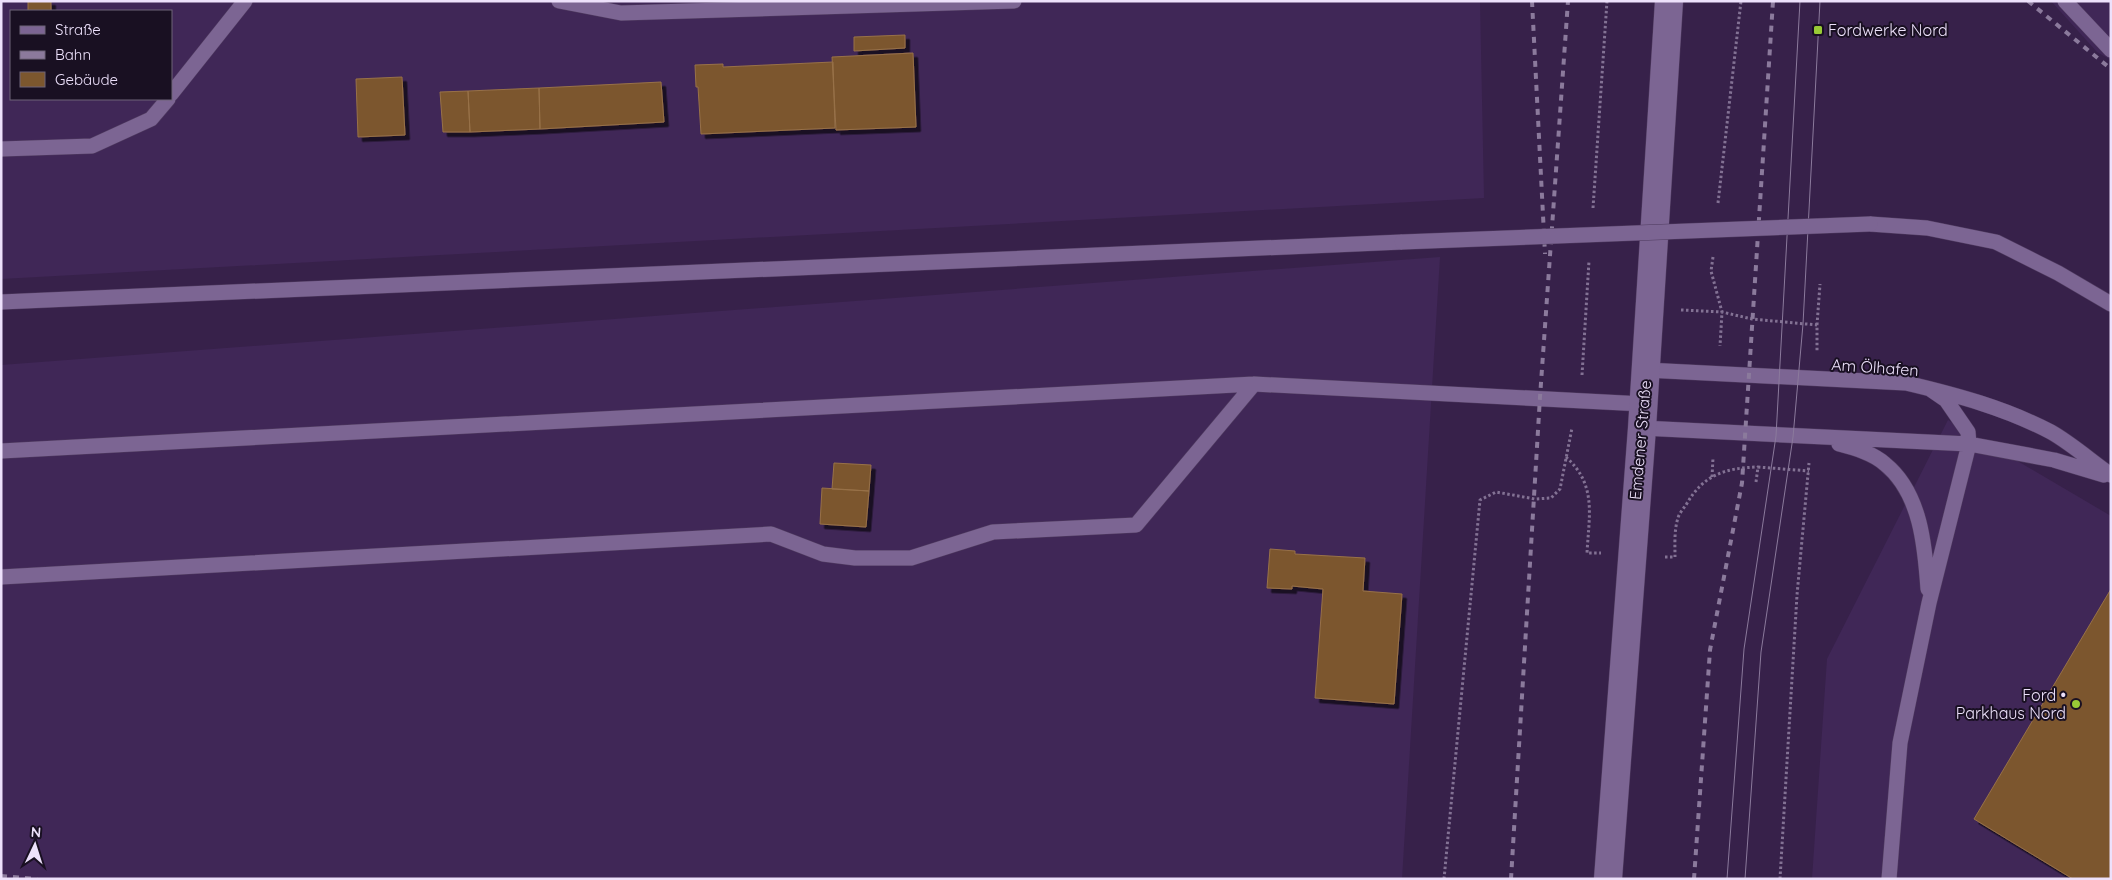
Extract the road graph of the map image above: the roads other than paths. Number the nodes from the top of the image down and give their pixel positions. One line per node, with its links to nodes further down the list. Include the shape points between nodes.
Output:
1 (245, 1): 7 (lane)
2 (559, 1): 3 (lane, via 622,13)
3 (1014, 1)
4 (1669, 1): 12 (street, Emdener Straße)
5 (2065, 1): 6 (lane)
6 (2111, 50)
7 (172, 93)
8 (167, 100): 9 (lane, via 151,119 92,146)
9 (1, 149)
10 (1, 302): 11 (lane, bridge, via 1870,224 1927,228 1996,242)
11 (2111, 304)
12 (1646, 370): 14 (lane, Am Ölhafen, via 1906,383); 15 (street, Emdener Straße)
13 (1254, 384): 15 (lane, Am Ölhafen, via 1577,400); 18 (lane, Am Ölhafen); 20 (lane, via 1136,525 993,532 911,558 855,558 823,554 771,534)
14 (1930, 389): 17 (lane, via 1946,400 1968,432); 19 (lane, Am Ölhafen, via 1980,401 2012,413 2053,433)
15 (1643, 416): 16 (lane, Am Ölhafen); 22 (street, Emdener Straße)
16 (1811, 437): 17 (lane, Am Ölhafen); 21 (lane, via 1885,463 1901,482 1914,506 1925,547)
17 (1969, 444): 19 (lane, Am Ölhafen, via 2054,460); 21 (lane)
18 (1, 451)
19 (2111, 476)
20 (1, 577)
21 (1929, 603): 23 (lane, via 1900,743)
22 (1608, 879)
23 (1888, 879)

